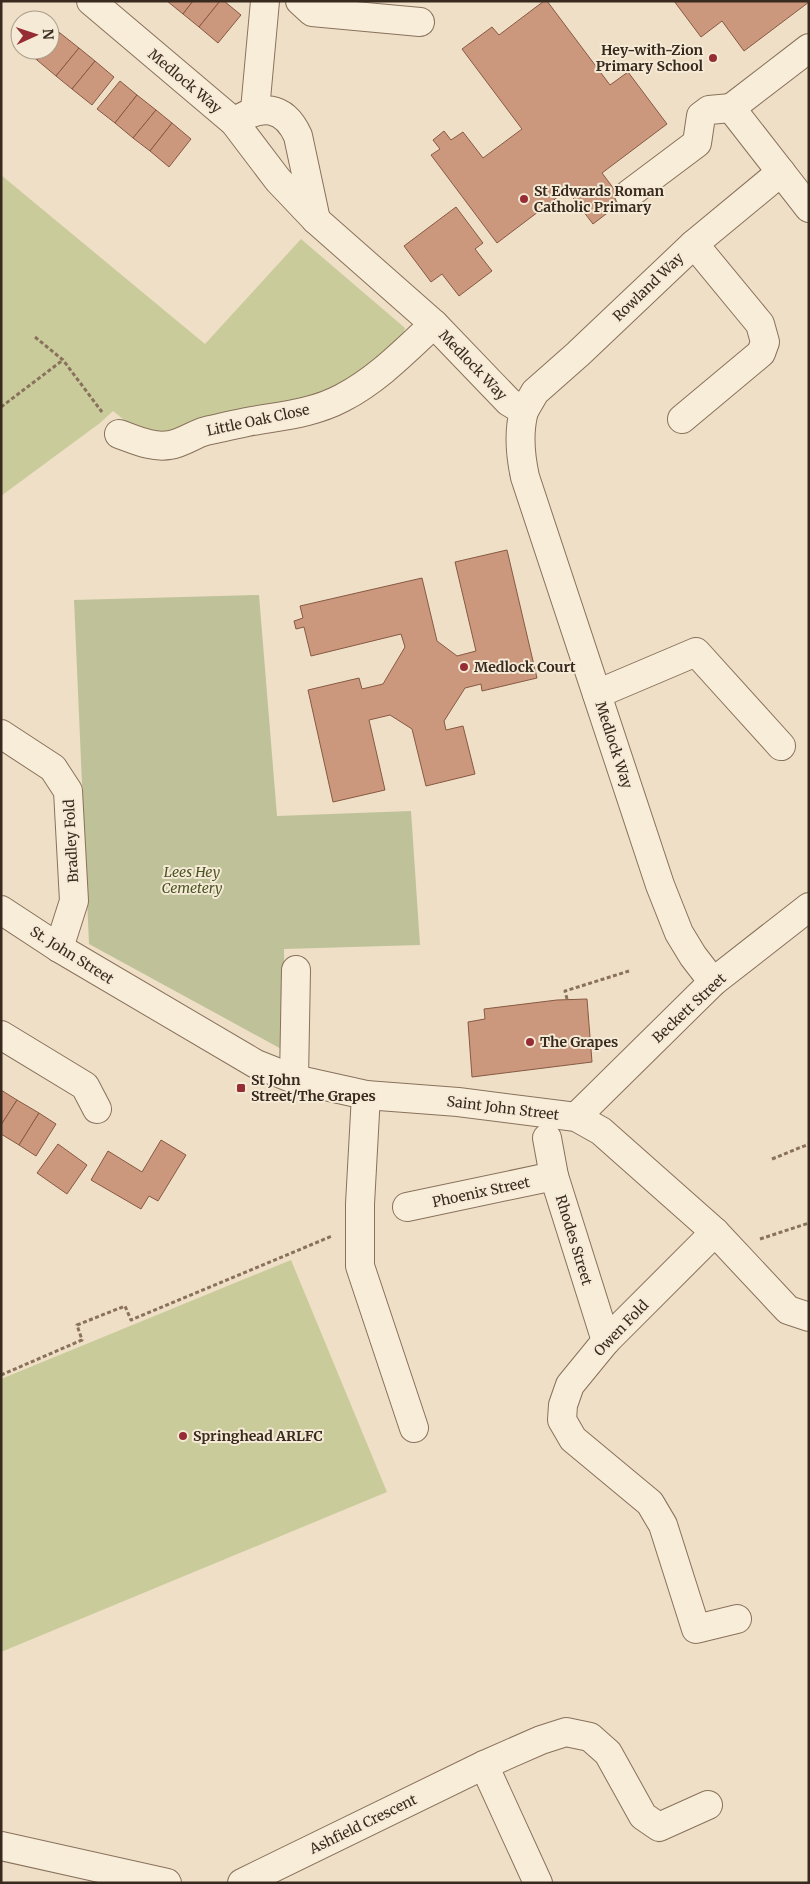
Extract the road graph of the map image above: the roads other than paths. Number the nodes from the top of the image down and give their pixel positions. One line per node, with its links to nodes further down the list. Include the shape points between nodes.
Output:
1 (91, 1): 7 (street, Medlock Way)
2 (265, 1): 7 (street)
3 (300, 1): 4 (street, via 312,12)
4 (420, 22)
5 (809, 48): 6 (street)
6 (730, 108): 8 (street); 9 (street, via 709,110 701,116 697,143)
7 (245, 116): 11 (street, Medlock Way, via 278,180); 11 (street, via 267,110 278,113 293,125)
8 (781, 172): 10 (street); 12 (street, Rowland Way)
9 (629, 194)
10 (809, 208)
11 (316, 220): 13 (street, Medlock Way)
12 (694, 244): 14 (street, Rowland Way, via 535,392); 15 (street, via 760,324 765,342 761,353)
13 (434, 324): 14 (street, Medlock Way, via 509,402); 16 (street, Little Oak Close, via 363,386 312,410 202,432 171,445 152,445)
14 (524, 410): 17 (street, Medlock Way, via 520,447 525,477)
15 (682, 419)
16 (119, 434)
17 (597, 694): 19 (street, via 696,652); 24 (street, Medlock Way, via 679,933)
18 (1, 734): 22 (street, Bradley Fold, via 53,768 68,791 74,900)
19 (781, 746)
20 (809, 907): 24 (street, Beckett Street)
21 (1, 910): 22 (street, St. John Street)
22 (59, 948): 25 (street, St. John Street)
23 (296, 970): 27 (street)
24 (713, 982): 30 (street, Beckett Street)
25 (143, 998): 27 (street, Saint John Street, via 256,1064)
26 (1, 1035): 29 (street, via 85,1086)
27 (294, 1079): 28 (street, Saint John Street)
28 (366, 1095): 30 (street, Saint John Street); 37 (street, via 360,1266)
29 (98, 1109)
30 (576, 1116): 34 (street, Saint John Street, via 601,1132)
31 (547, 1138): 32 (street, Rhodes Street)
32 (554, 1176): 33 (street, Phoenix Street); 36 (street, Rhodes Street)
33 (407, 1207)
34 (715, 1232): 35 (street, Saint John Street, via 788,1310); 36 (street, Owen Fold)
35 (809, 1317)
36 (606, 1341): 38 (street, Owen Fold, via 570,1385 563,1404 562,1420 573,1439 650,1503 663,1525 696,1629)
37 (414, 1428)
38 (736, 1619)
39 (484, 1766): 40 (street, Ashfield Crescent, via 566,1732 590,1737 608,1753 643,1816 659,1827); 43 (street, Ashfield Crescent); 44 (street)
40 (708, 1805)
41 (1, 1846): 42 (street)
42 (166, 1883)
43 (242, 1883)
44 (538, 1883)

